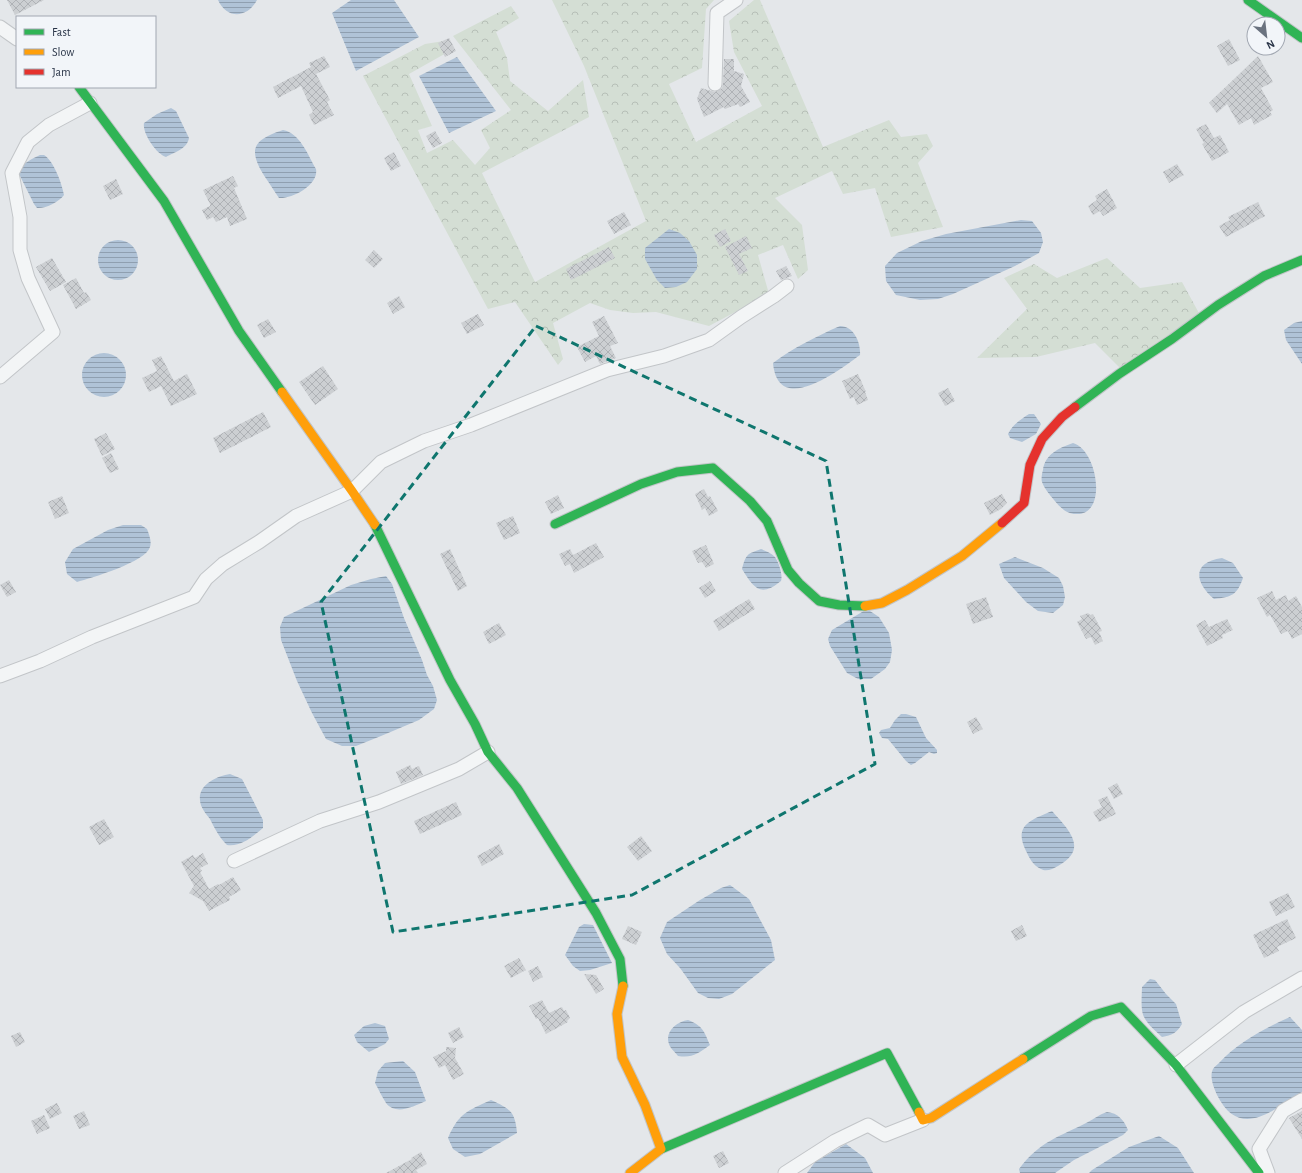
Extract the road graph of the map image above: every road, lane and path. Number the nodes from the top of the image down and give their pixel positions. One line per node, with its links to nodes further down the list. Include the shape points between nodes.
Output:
1 (736, 0): 6 (street, via 717,13)
2 (1248, 0): 5 (main road)
3 (0, 26): 4 (street)
4 (16, 38)
5 (1302, 38)
6 (715, 84)
7 (80, 88): 8 (main road)
8 (90, 103): 11 (street, via 49,125 28,142 12,173 20,217 20,250 28,278 53,332); 12 (main road, via 164,201 240,331)
9 (1302, 260): 13 (main road, via 1264,276 1218,305 1062,417 1042,439 1030,465 1024,502 962,556 882,603 865,606 819,601 788,570 767,521 750,501 713,468 677,472 641,484)
10 (787, 286): 12 (street, via 710,340 664,356 607,370 471,425 424,441 381,462)
11 (0, 377)
12 (352, 491): 14 (street, via 296,516 223,564 206,579 194,597); 15 (main road, via 377,529)
13 (555, 524)
14 (0, 676)
15 (488, 752): 16 (street, via 459,769 379,802 320,821); 21 (main road, via 517,788 596,913 620,959 623,984 617,1014 622,1057 645,1105)
16 (234, 861)
17 (1302, 978): 18 (street, via 1244,1012)
18 (1176, 1065): 20 (main road, via 1121,1007 1091,1016 941,1112); 24 (main road)
19 (1302, 1100): 25 (street, via 1283,1111 1259,1149)
20 (923, 1120): 21 (main road, via 887,1053); 23 (street, via 885,1135 868,1125 835,1141)
21 (661, 1149): 22 (main road)
22 (630, 1173)
23 (785, 1173)
24 (1259, 1173)
25 (1268, 1173)

